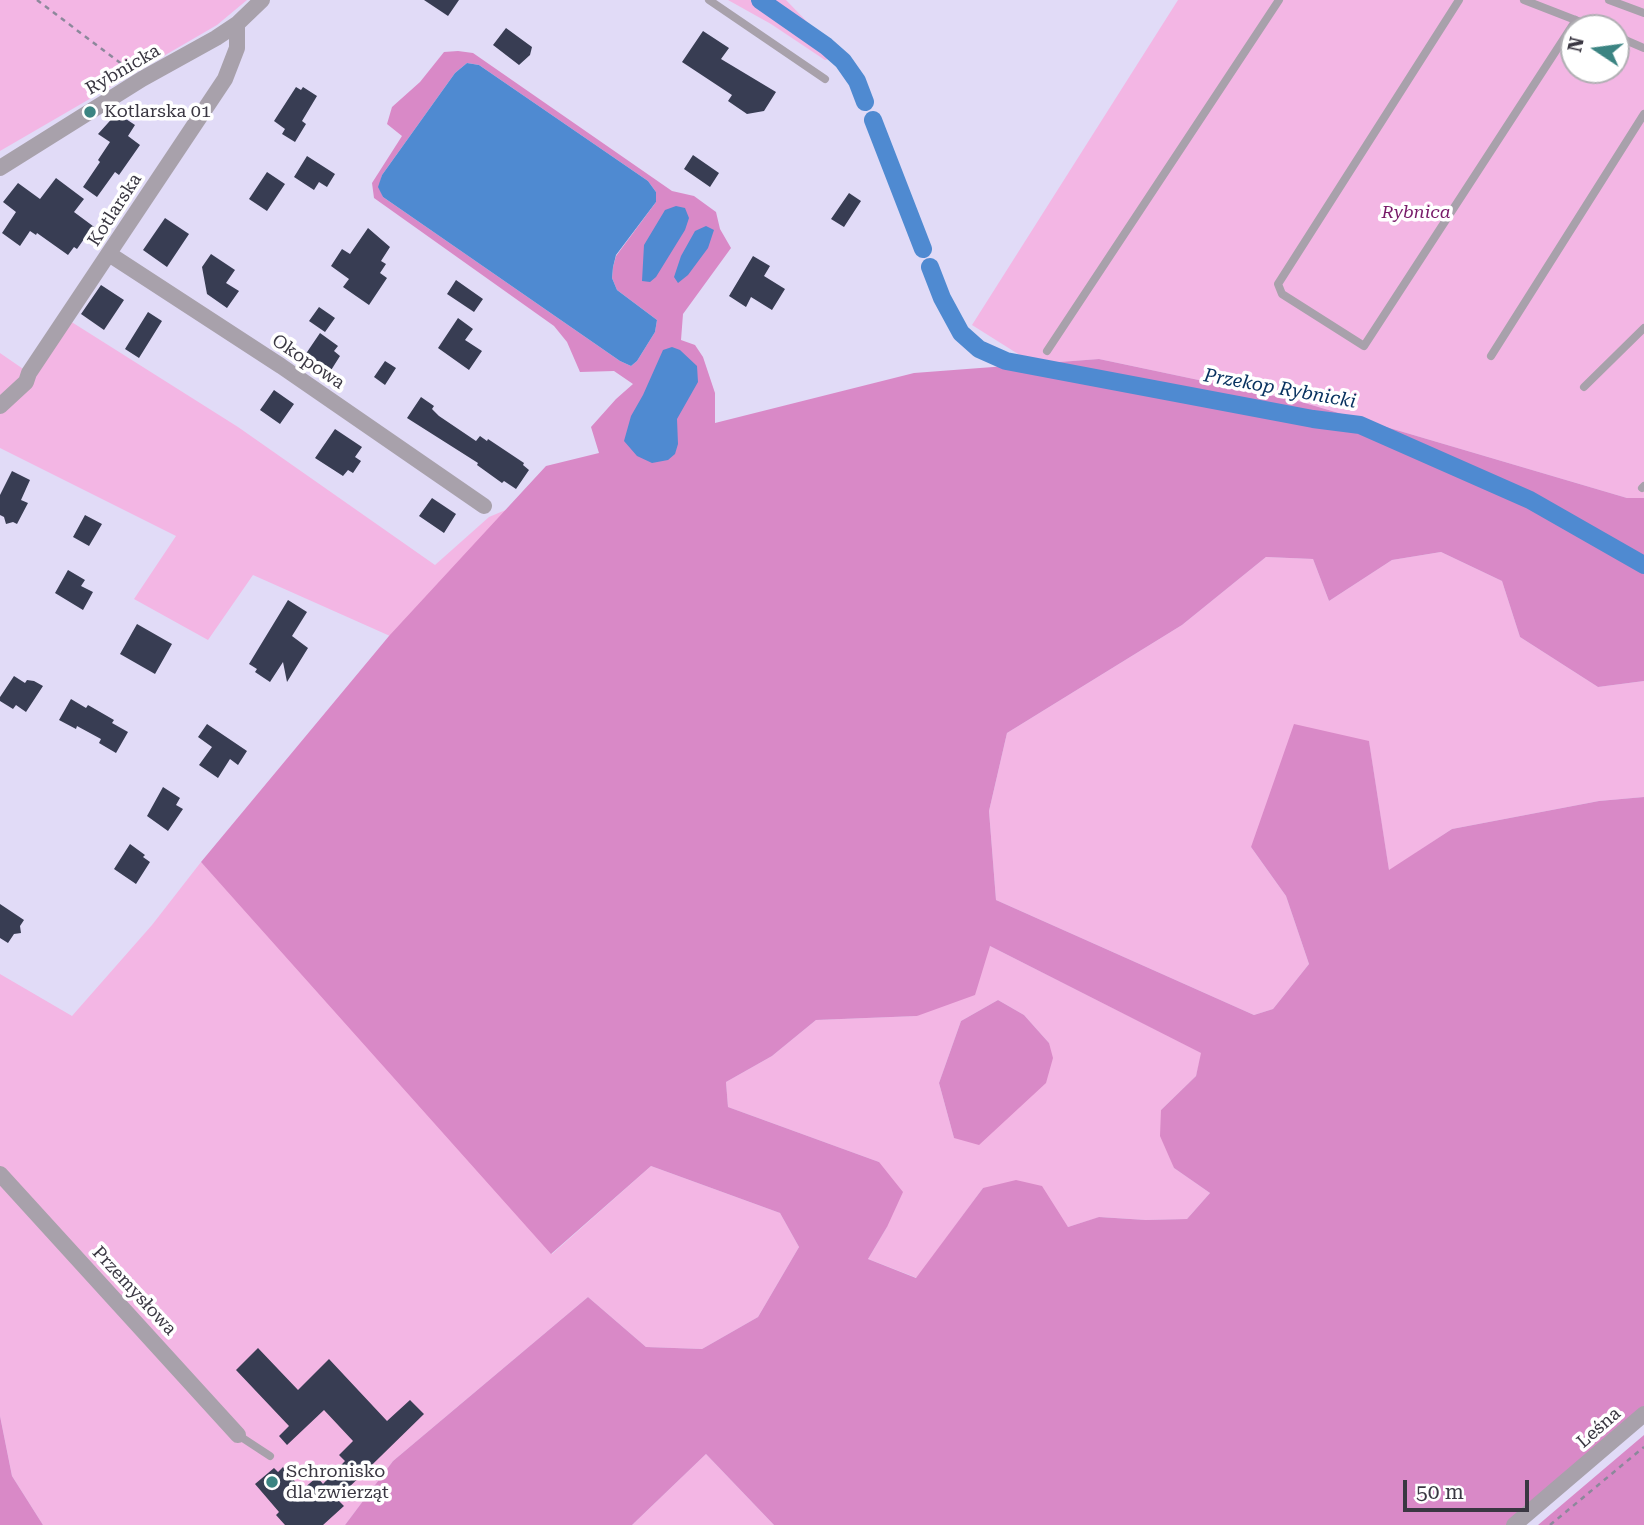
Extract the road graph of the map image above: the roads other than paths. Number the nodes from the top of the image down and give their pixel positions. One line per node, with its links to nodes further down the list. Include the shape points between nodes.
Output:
1 (262, 0): 9 (street, Rybnicka)
2 (709, 0): 11 (lane)
3 (1279, 0): 16 (lane)
4 (1459, 0): 10 (lane, via 1278,284 1282,294 1364,346)
5 (1524, 0): 8 (lane)
6 (1609, 0): 7 (lane)
7 (1644, 13)
8 (1560, 14)
9 (237, 24): 13 (street, Rybnicka); 14 (street, Kotlarska, via 237,48 225,79)
10 (1560, 45)
11 (825, 79)
12 (1644, 114): 17 (lane)
13 (0, 168)
14 (109, 254): 19 (street, Kotlarska, via 26,382); 20 (street, Okopowa)
15 (1644, 328): 18 (lane)
16 (1047, 351)
17 (1491, 356)
18 (1584, 387)
19 (0, 406)
20 (484, 506)
21 (0, 1174): 23 (street, Przemysłowa)
22 (1644, 1414): 25 (street, Leśna)
23 (238, 1435): 24 (lane)
24 (270, 1456)
25 (1514, 1525)

